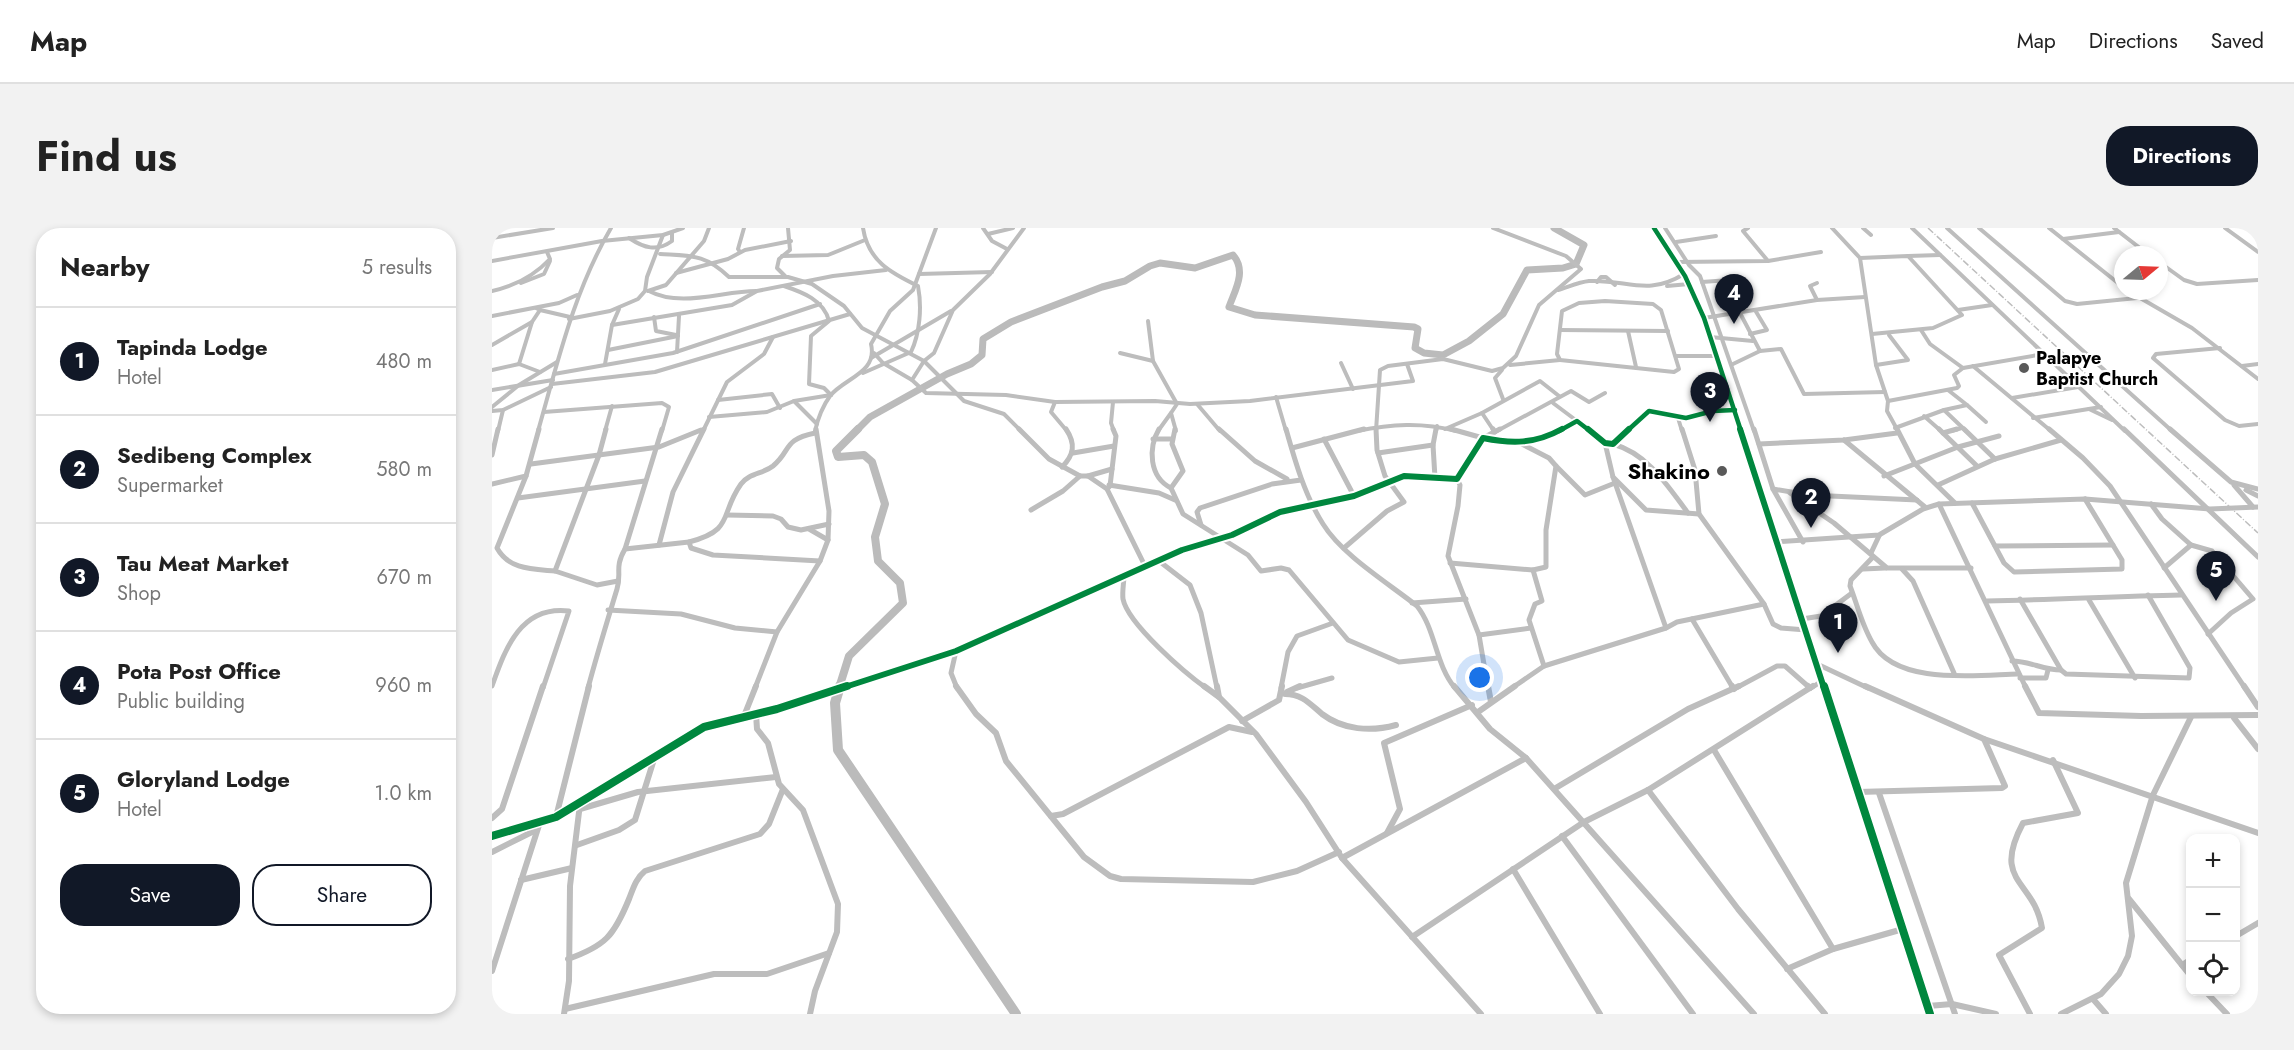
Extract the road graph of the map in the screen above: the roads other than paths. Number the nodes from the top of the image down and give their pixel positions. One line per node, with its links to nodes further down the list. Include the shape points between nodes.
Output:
1 (553, 228): 30 (street)
2 (610, 228): 34 (street)
3 (683, 228): 25 (street)
4 (709, 228): 47 (street, via 706,239)
5 (744, 228): 42 (street)
6 (788, 228): 35 (street)
7 (863, 228): 33 (street)
8 (936, 228): 63 (street)
9 (983, 228): 26 (street)
10 (1013, 228): 26 (street)
11 (1024, 228): 39 (street)
12 (1492, 228): 81 (street, via 1566,256 1579,265 1580,271)
13 (1654, 228): 57 (street)
14 (1665, 228): 36 (street)
15 (1748, 228): 43 (street, via 1743,231)
16 (1832, 228): 51 (street)
17 (1863, 228): 28 (street)
18 (1912, 228): 50 (street)
19 (1947, 228): 258 (street)
20 (1979, 228): 86 (street, via 2065,301 2077,304)
21 (2049, 228): 32 (street)
22 (2114, 228): 24 (street)
23 (2224, 228): 45 (street)
24 (2119, 232): 32 (street); 38 (street)
25 (672, 233): 27 (street); 40 (street, via 672,242)
26 (988, 234): 39 (street, via 992,241)
27 (663, 235): 31 (street); 40 (street)
28 (1871, 235)
29 (1716, 236): 36 (street)
30 (492, 238)
31 (629, 238): 34 (street); 40 (street, via 645,248)
32 (2063, 239): 67 (street)
33 (865, 240): 48 (street, via 828,255); 60 (street)
34 (602, 241): 37 (street); 46 (street)
35 (791, 241): 42 (street); 48 (street, via 789,251)
36 (1676, 242): 54 (street)
37 (581, 246): 41 (street); 46 (street)
38 (2137, 246)
39 (1007, 249): 61 (street)
40 (660, 251): 47 (street); 79 (street, via 648,276)
41 (547, 252): 52 (street); 53 (street)
42 (740, 252): 58 (street)
43 (1761, 252): 55 (street, via 1759,258); 56 (street)
44 (1821, 252): 56 (street)
45 (2258, 252)
46 (596, 254): 83 (street)
47 (692, 255): 58 (street); 62 (street)
48 (782, 255): 65 (street, via 777,268)
49 (1908, 255): 50 (street); 51 (street); 95 (street)
50 (1940, 255): 89 (street)
51 (1860, 258): 84 (street)
52 (550, 259): 75 (street); 75 (street, via 544,276)
53 (492, 261)
54 (1686, 261): 55 (street); 57 (street); 70 (street, via 1700,274)
55 (1751, 261): 56 (street)
56 (1768, 261)
57 (1677, 262): 64 (street)
58 (714, 263): 62 (street); 65 (street, via 729,277)
59 (2168, 268): 68 (street, via 2197,284)
60 (886, 270): 69 (street); 72 (street)
61 (992, 272): 63 (street); 93 (street)
62 (676, 273): 79 (street, via 664,287)
63 (919, 274): 72 (street)
64 (1684, 274): 73 (street); 77 (street)
65 (788, 277): 69 (street)
66 (1743, 279): 70 (street)
67 (2114, 280)
68 (2258, 280)
69 (807, 282): 76 (street); 98 (street)
70 (1702, 282): 101 (street)
71 (1817, 283): 85 (street, via 1810,286)
72 (915, 284): 114 (street, via 920,298); 119 (street, via 890,310)
73 (1689, 284): 74 (street); 82 (street)
74 (1675, 285): 77 (street); 82 (street)
75 (511, 286): 78 (street)
76 (782, 286): 80 (street); 88 (street)
77 (1662, 286): 81 (street, via 1640,288 1586,281)
78 (492, 291)
79 (647, 291): 80 (street, via 680,299 735,290); 91 (street)
80 (757, 291): 100 (street, via 736,303)
81 (1553, 292): 148 (street, via 1539,305)
82 (1693, 293): 104 (street)
83 (578, 295): 90 (street); 103 (street)
84 (1865, 297): 85 (street); 116 (street)
85 (1817, 300): 94 (street)
86 (2117, 300)
87 (2141, 300): 127 (street, via 2188,325)
88 (820, 304): 105 (street); 130 (street)
89 (1992, 305): 95 (street); 134 (street)
90 (534, 308): 92 (street); 99 (street)
91 (620, 308): 96 (street)
92 (540, 310): 103 (street); 107 (street)
93 (953, 310): 114 (street); 138 (street, via 934,353)
94 (1755, 310): 97 (street); 115 (street, via 1767,330)
95 (1958, 310): 111 (street, via 1962,318)
96 (613, 311): 103 (street); 108 (street)
97 (1740, 313): 101 (street); 115 (street)
98 (850, 314): 105 (street); 109 (street)
99 (492, 316)
100 (679, 316): 102 (street); 118 (street)
101 (1714, 316): 104 (street); 122 (street)
102 (654, 317): 108 (street); 118 (street, via 657,331)
103 (569, 318): 140 (street)
104 (1704, 318): 121 (street)
105 (829, 321): 120 (street); 172 (street, via 811,336 808,375 809,384 824,388)
106 (1148, 321): 139 (street)
107 (532, 322): 126 (street); 143 (street)
108 (612, 325): 128 (street)
109 (865, 330): 119 (street); 124 (street)
110 (1560, 330): 112 (street); 113 (street, via 1564,308 1584,302 1657,305); 137 (street)
111 (1921, 330): 117 (street); 155 (street, via 1930,344)
112 (1628, 331): 113 (street); 153 (street)
113 (1668, 331): 135 (street)
114 (916, 333): 125 (street); 131 (street)
115 (1750, 334): 123 (street)
116 (1872, 334): 117 (street); 149 (street)
117 (1889, 335): 149 (street, via 1908,360)
118 (678, 336): 128 (street); 130 (street)
119 (878, 336): 124 (street); 125 (street)
120 (773, 337): 150 (street); 180 (street, via 767,354 734,374)
121 (1710, 337): 122 (street); 136 (street)
122 (1722, 339): 123 (street); 146 (street)
123 (1753, 340): 129 (street)
124 (871, 344): 133 (street)
125 (895, 344): 131 (street); 133 (street)
126 (492, 345)
127 (2220, 348): 152 (street); 209 (street, via 2156,354 2153,358 2225,420 2239,426)
128 (608, 350): 144 (street)
129 (1760, 351): 146 (street); 170 (street, via 1782,349 1804,394)
130 (675, 352): 144 (street); 150 (street)
131 (911, 352): 138 (street); 141 (street)
132 (1120, 352): 139 (street)
133 (874, 354): 141 (street); 158 (street)
134 (2044, 354): 151 (street); 165 (street)
135 (1676, 356): 136 (street); 153 (street, via 1678,371)
136 (1716, 356): 196 (street)
137 (1560, 360): 148 (street); 153 (street)
138 (924, 361): 161 (street); 173 (street)
139 (1153, 361): 185 (street)
140 (557, 362): 157 (street); 159 (street)
141 (883, 363): 158 (street); 161 (street)
142 (1341, 363): 167 (street)
143 (519, 364): 156 (street); 157 (street)
144 (604, 364): 159 (street)
145 (1407, 364): 154 (street, via 1443,359 1492,371); 164 (street, via 1382,368); 164 (street, via 1413,381)
146 (1733, 364): 230 (street)
147 (2258, 364): 152 (street)
148 (1510, 365): 154 (street)
149 (1876, 365): 170 (street)
150 (675, 366): 162 (street, via 650,373)
151 (1973, 366): 155 (street); 177 (street)
152 (2242, 366): 160 (street)
153 (1636, 367)
154 (1503, 368): 179 (street, via 1495,378)
155 (1963, 368): 169 (street, via 1953,377 1959,386)
156 (493, 370)
157 (540, 372): 163 (street)
158 (863, 373): 172 (street)
159 (555, 374): 162 (street)
160 (2258, 379)
161 (912, 380): 173 (street, via 926,393)
162 (552, 384): 163 (street); 195 (street); 198 (street)
163 (519, 385): 166 (street); 178 (street)
164 (1380, 386): 167 (street); 214 (street)
165 (2078, 387): 177 (street); 191 (street)
166 (498, 389): 168 (street); 178 (street)
167 (1353, 389): 176 (street)
168 (492, 390)
169 (1948, 390): 182 (street); 188 (street)
170 (1885, 392): 182 (street)
171 (1605, 393): 175 (street, via 1589,402 1571,391)
172 (831, 395): 181 (street); 208 (street)
173 (957, 395): 174 (street); 190 (street)
174 (992, 395): 183 (street); 190 (street)
175 (1559, 396): 179 (street, via 1540,381); 187 (street)
176 (1276, 397): 186 (street); 236 (street)
177 (2012, 398): 204 (street)
178 (501, 399): 193 (street)
179 (1503, 399): 200 (street)
180 (718, 400): 192 (street, via 772,394); 202 (street)
181 (794, 401): 192 (street); 208 (street)
182 (1888, 401): 215 (street, via 1887,411)
183 (1055, 402): 184 (street); 237 (street, via 1051,412 1067,428)
184 (1113, 402): 185 (street); 232 (street)
185 (1177, 404): 186 (street); 199 (street)
186 (1197, 404): 255 (street, via 1256,461)
187 (1553, 404): 205 (street); 216 (street)
188 (1966, 405): 197 (street); 207 (street)
189 (612, 406): 198 (street); 233 (street, via 667,404); 240 (street)
190 (984, 406): 246 (street, via 1004,414 1039,452)
191 (2101, 407): 194 (street); 206 (street)
192 (780, 408): 202 (street)
193 (492, 409): 195 (street)
194 (2089, 409): 204 (street); 206 (street)
195 (503, 410): 235 (street)
196 (1735, 410): 203 (street); 296 (street)
197 (1944, 410): 201 (street); 211 (street)
198 (544, 412): 242 (street)
199 (1172, 413): 221 (street, via 1176,432); 223 (street)
200 (1482, 413): 213 (street); 216 (street)
201 (1924, 416): 215 (street); 218 (street)
202 (709, 417): 212 (street)
203 (1678, 418): 229 (street, via 1649,411); 286 (street, via 1695,470)
204 (2033, 418): 225 (street)
205 (1577, 421): 227 (street, via 1555,433); 228 (street)
206 (2116, 421): 283 (street)
207 (1986, 422)
208 (817, 424): 217 (street)
209 (2258, 424)
210 (1437, 426): 213 (street); 214 (street); 231 (street)
211 (1962, 428): 218 (street); 226 (street)
212 (703, 429): 233 (street); 298 (street, via 671,498)
213 (1444, 429): 220 (street)
214 (1374, 430): 222 (street); 238 (street)
215 (1896, 430): 224 (street); 243 (street)
216 (1495, 432): 220 (street)
217 (816, 433): 287 (street, via 796,438 776,464 747,476); 288 (street)
218 (1943, 433): 234 (street)
219 (1999, 436): 226 (street)
220 (1483, 438): 227 (street); 253 (street)
221 (1172, 439): 223 (street); 264 (street, via 1183,471)
222 (1324, 439): 236 (street); 269 (street)
223 (1153, 440): 264 (street, via 1149,452 1152,464 1160,481)
224 (1844, 440): 230 (street); 251 (street)
225 (2061, 440): 241 (street); 275 (street, via 2093,467)
226 (1977, 441): 234 (street); 241 (street)
227 (1520, 443): 244 (street, via 1550,458)
228 (1605, 443): 229 (street); 257 (street)
229 (1613, 444): 285 (street, via 1645,462)
230 (1759, 444): 265 (street)
231 (1433, 445): 238 (street); 252 (street)
232 (1114, 446): 237 (street); 247 (street)
233 (659, 447): 240 (street); 254 (street)
234 (1958, 447): 243 (street); 245 (street)
235 (493, 448): 239 (street)
236 (1292, 448): 256 (street)
237 (1073, 453): 246 (street)
238 (1378, 453): 260 (street)
239 (492, 455)
240 (599, 455): 242 (street); 267 (street)
241 (1995, 459): 245 (street)
242 (531, 464): 248 (street)
243 (1915, 464): 251 (street); 261 (street)
244 (1556, 466): 257 (street, via 1585,495); 315 (street, via 1546,530 1546,567)
245 (1977, 466): 261 (street)
246 (1062, 467): 249 (street)
247 (1112, 469): 250 (street); 263 (street)
248 (526, 476): 259 (street); 271 (street)
249 (1080, 476): 250 (street); 284 (street, via 1064,491)
250 (1088, 476): 263 (street)
251 (1884, 476): 273 (street)
252 (1435, 478): 253 (street); 260 (street, via 1404,476)
253 (1456, 479): 308 (street, via 1460,485)
254 (645, 480): 267 (street); 303 (street)
255 (1289, 480): 256 (street); 289 (street, via 1200,508 1197,512)
256 (1301, 480): 280 (street)
257 (1614, 480): 285 (street, via 1646,510); 333 (street)
258 (2231, 482): 262 (street); 282 (street)
259 (492, 484)
260 (1389, 484): 269 (street); 302 (street, via 1404,502 1387,511)
261 (1938, 484): 276 (street)
262 (2236, 485): 266 (street); 270 (street)
263 (1109, 488): 274 (street, via 1160,494); 309 (street)
264 (1171, 488): 274 (street)
265 (1773, 489): 268 (street); 297 (street)
266 (2258, 489)
267 (585, 490): 271 (street); 316 (street)
268 (1790, 493): 273 (street); 293 (street)
269 (1353, 496): 280 (street)
270 (2258, 496)
271 (518, 498): 316 (street, via 500,537 500,555 512,565)
272 (2085, 499): 275 (street); 277 (street); 299 (street)
273 (1917, 500): 281 (street)
274 (1177, 501): 289 (street, via 1184,514)
275 (2121, 501): 279 (street); 312 (street)
276 (1955, 503): 277 (street); 278 (street)
277 (1972, 503): 301 (street)
278 (1939, 504): 281 (street); 311 (street)
279 (2151, 504): 283 (street); 300 (street)
280 (1315, 505): 292 (street, via 1280,512); 302 (street, via 1323,525)
281 (1925, 507): 291 (street)
282 (2256, 507): 283 (street)
283 (2210, 509): 305 (street)
284 (1030, 510)
285 (1688, 513): 286 (street)
286 (1699, 514): 327 (street)
287 (727, 515): 290 (street, via 773,516 788,526); 295 (street, via 716,534)
288 (829, 524): 290 (street); 294 (street)
289 (1201, 525): 292 (street)
290 (808, 529): 294 (street)
291 (1879, 535): 293 (street); 304 (street)
292 (1225, 538): 307 (street); 331 (street, via 1254,559 1261,571 1289,570)
293 (1852, 538): 297 (street); 304 (street)
294 (828, 540): 306 (street)
295 (689, 542): 298 (street); 306 (street, via 698,552 712,555)
296 (1776, 542): 297 (street); 330 (street)
297 (1803, 542)
298 (659, 545): 303 (street)
299 (2113, 545): 301 (street); 301 (street, via 2122,560 2122,569 2028,573 2014,572)
300 (2191, 545): 312 (street); 336 (street, via 2212,551 2253,599)
301 (1995, 546)
302 (1344, 548): 326 (street)
303 (625, 549): 318 (street, via 617,562)
304 (1872, 555): 310 (street); 313 (street)
305 (2258, 557)
306 (820, 561): 335 (street)
307 (1159, 561): 309 (street); 354 (street, via 1190,585 1201,614)
308 (1450, 563): 315 (street); 322 (street)
309 (1145, 566): 317 (street)
310 (1887, 568): 313 (street); 314 (street)
311 (1971, 568): 314 (street); 325 (street)
312 (2164, 568): 320 (street)
313 (1863, 569): 319 (street, via 1851,580)
314 (1902, 569): 345 (street, via 1913,581)
315 (1533, 570): 332 (street, via 1542,601 1535,604 1529,620)
316 (555, 571): 318 (street, via 597,585)
317 (1124, 575): 338 (street); 354 (street, via 1123,600 1141,627 1180,669)
318 (618, 580): 328 (street)
319 (1851, 593): 330 (street, via 1821,616); 345 (street, via 1877,652 1917,672)
320 (2181, 595): 321 (street); 336 (street)
321 (2148, 596): 324 (street); 348 (street, via 2191,674 2189,678)
322 (1466, 599): 326 (street); 337 (street)
323 (2020, 599): 324 (street); 325 (street); 344 (street)
324 (2089, 600): 348 (street)
325 (1987, 601): 340 (street)
326 (1412, 603): 339 (street, via 1424,615)
327 (1764, 604): 329 (street); 334 (street, via 1777,627)
328 (608, 610): 335 (street, via 681,614 735,628); 383 (street)
329 (1692, 619): 333 (street); 352 (street)
330 (1802, 619): 334 (street)
331 (1333, 623): 339 (street, via 1348,640 1400,662); 353 (street, via 1306,631 1292,643)
332 (1531, 628): 337 (street); 342 (street)
333 (1666, 628): 342 (street)
334 (1806, 630): 341 (street)
335 (777, 632): 361 (street)
336 (2208, 634): 357 (street)
337 (1479, 635): 355 (street)
338 (956, 651): 359 (street); 382 (street, via 951,673 956,688 996,733 1006,761)
339 (1438, 658): 356 (street, via 1446,677)
340 (2012, 661): 343 (street, via 2037,663); 346 (street)
341 (1817, 664): 349 (street); 367 (street)
342 (1544, 666): 355 (street)
343 (2048, 670): 344 (street); 346 (street, via 2046,678)
344 (2061, 670): 348 (street, via 2070,675)
345 (1954, 674): 346 (street)
346 (2019, 676): 362 (street, via 2039,713)
347 (1332, 678): 353 (street)
348 (2134, 678)
349 (1822, 681): 351 (street); 378 (street)
350 (492, 686): 384 (street, via 516,629 535,618 569,610 502,809)
351 (1810, 688): 352 (street, via 1782,666); 369 (street)
352 (1734, 689): 375 (street, via 1688,709)
353 (1282, 695): 364 (street, via 1273,706); 365 (street, via 1299,694 1326,717 1352,728 1386,729)
354 (1219, 697): 364 (street)
355 (1491, 702): 358 (street)
356 (1472, 705): 358 (street); 388 (street, via 1384,743 1400,808)
357 (2258, 707)
358 (1478, 712): 371 (street, via 1505,743)
359 (756, 714): 361 (street); 373 (street, via 757,729 768,743)
360 (2258, 715): 363 (street)
361 (744, 717): 370 (street, via 704,727)
362 (2191, 717): 363 (street); 380 (street)
363 (2234, 718): 368 (street)
364 (1242, 721): 366 (street)
365 (1396, 725)
366 (1256, 734): 382 (street, via 1229,727 1063,814); 393 (street)
367 (1984, 739): 372 (street); 379 (street, via 2005,786 2002,788)
368 (2258, 749)
369 (1714, 750): 376 (street); 402 (street)
370 (655, 756): 377 (street); 381 (street)
371 (1526, 758): 375 (street); 388 (street)
372 (2053, 760): 380 (street); 423 (street, via 2078,813 2024,823 2014,840 2010,867 2040,916 2042,928 1999,955)
373 (776, 777): 374 (street); 377 (street)
374 (783, 789): 403 (street, via 803,810 834,890 839,917); 404 (street, via 769,824 760,834 645,871 639,876 611,937 592,951)
375 (1554, 789): 385 (street)
376 (1648, 790): 385 (street); 407 (street)
377 (645, 791): 381 (street); 391 (street, via 639,814 628,826)
378 (1858, 792): 379 (street); 399 (street)
379 (1879, 793): 412 (street)
380 (2153, 795): 387 (street); 397 (street, via 2126,883)
381 (580, 806): 383 (street); 391 (street)
382 (1051, 816): 393 (street, via 1084,857 1110,876 1121,879 1253,882)
383 (556, 817): 386 (street)
384 (492, 818)
385 (1584, 822): 390 (street); 419 (street)
386 (539, 826): 389 (street); 392 (street); 396 (street)
387 (2258, 833)
388 (1386, 834): 393 (street)
389 (492, 836)
390 (1562, 836): 395 (street); 418 (street)
391 (577, 844): 394 (street)
392 (492, 852)
393 (1341, 855): 401 (street)
394 (572, 868): 396 (street); 404 (street)
395 (1514, 869): 401 (street); 417 (street)
396 (521, 880): 409 (street)
397 (2126, 896): 406 (street); 411 (street, via 2132,918 2128,956 2119,974)
398 (2258, 922): 400 (street)
399 (1903, 929): 402 (street); 413 (street)
400 (2240, 933)
401 (1412, 937): 416 (street)
402 (1833, 949): 407 (street)
403 (829, 953): 414 (street, via 767,974 714,974); 415 (street)
404 (568, 959): 414 (street)
405 (2186, 962): 406 (street)
406 (2182, 965): 408 (street)
407 (1787, 969): 420 (street)
408 (2186, 970)
409 (492, 971)
410 (2210, 996): 426 (street)
411 (2093, 999): 424 (street); 425 (street)
412 (1952, 1004): 413 (street); 421 (street); 422 (street)
413 (1929, 1010)
414 (564, 1012)
415 (810, 1014)
416 (1481, 1014)
417 (1600, 1014)
418 (1693, 1014)
419 (1754, 1014)
420 (1825, 1014)
421 (1955, 1014)
422 (1996, 1014)
423 (2030, 1014)
424 (2061, 1014)
425 (2106, 1014)
426 (2227, 1014)

